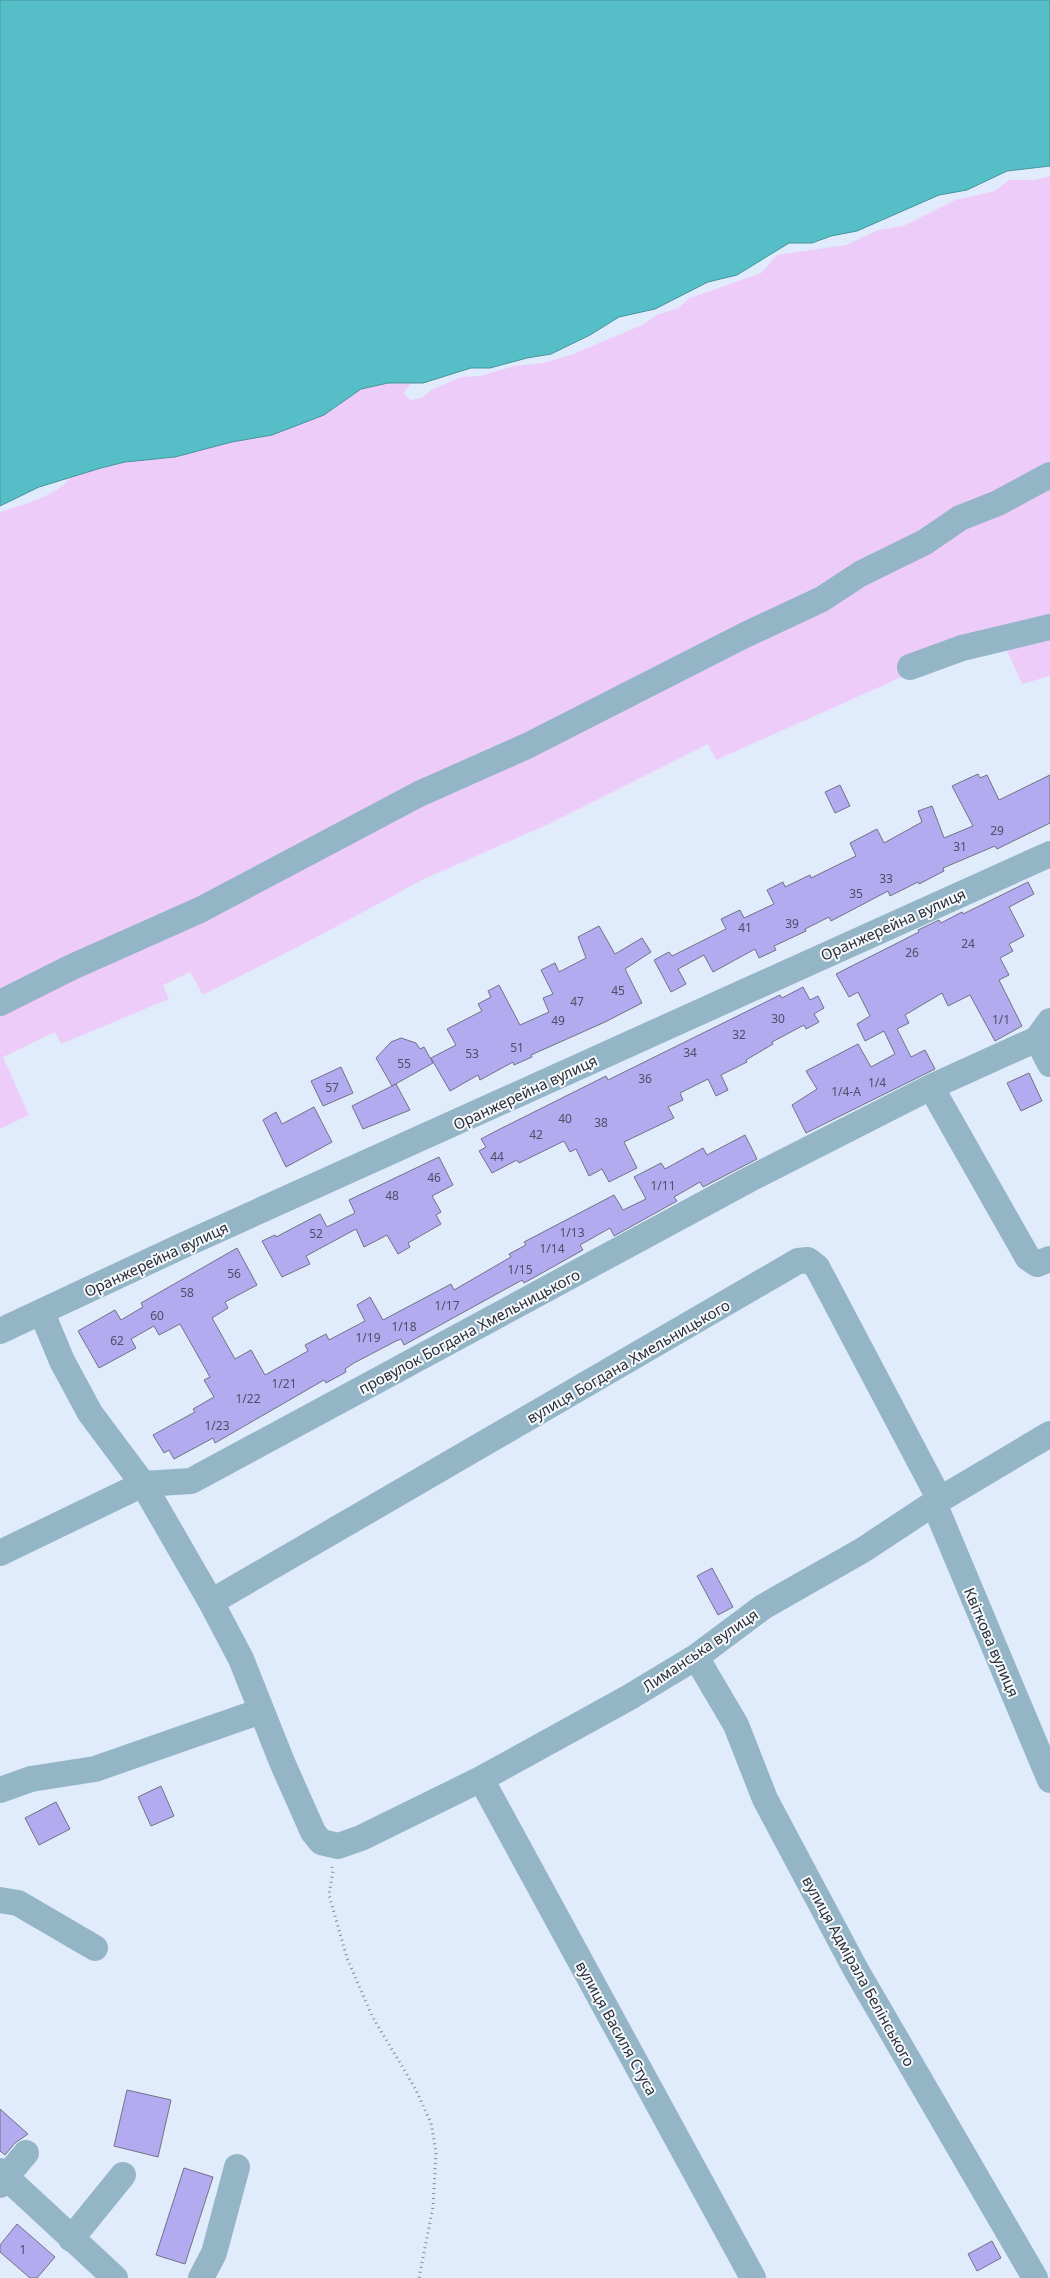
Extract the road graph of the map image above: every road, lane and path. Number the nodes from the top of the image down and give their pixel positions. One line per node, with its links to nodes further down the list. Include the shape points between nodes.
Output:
1 (1050, 475): 5 (street, via 998,503 960,518 925,542 866,570 822,599 527,746 419,794 200,910)
2 (1050, 627): 3 (street, via 962,648)
3 (910, 667)
4 (1050, 854): 10 (street, Оранжерейна вулиця, via 186,1244)
5 (0, 1003)
6 (1043, 1030): 7 (street, провулок Богдана Хмельницького); 8 (street, провулок Богдана Хмельницького)
7 (1050, 1064)
8 (931, 1087): 9 (street, via 1028,1258 1036,1264); 13 (street, провулок Богдана Хмельницького, via 750,1178 191,1481)
9 (1050, 1258)
10 (42, 1313): 11 (street, Оранжерейна вулиця); 13 (street, via 62,1361 90,1412)
11 (0, 1331)
12 (1050, 1434): 14 (street, Лиманська вулиця)
13 (143, 1484): 15 (street, провулок Богдана Хмельницького); 16 (street)
14 (937, 1502): 16 (street, вулиця Богдана Хмельницького, via 817,1267 808,1260 798,1261); 17 (street, Лиманська вулиця, via 863,1550 764,1607); 20 (street, Квіткова вулиця)
15 (0, 1553)
16 (211, 1602): 18 (street, via 241,1659)
17 (696, 1657): 19 (street, Лиманська вулиця); 30 (street, вулиця Адмірала Белінського, via 736,1725 765,1798 856,1970)
18 (261, 1711): 21 (street, via 94,1769 31,1779); 22 (street, via 305,1817)
19 (481, 1780): 22 (street, Лиманська вулиця, via 361,1838); 34 (street, вулиця Василя Стуса)
20 (1050, 1780)
21 (0, 1790)
22 (330, 1844): 33 (path, via 333,1871 329,1895 347,1958 372,2016 415,2088 431,2123 436,2152 433,2207)
23 (0, 1900): 24 (street, via 18,1903)
24 (95, 1948)
25 (26, 2153): 28 (street)
26 (237, 2167): 32 (street, via 214,2253)
27 (123, 2174): 29 (street)
28 (2, 2178): 29 (street)
29 (71, 2238): 31 (street)
30 (1039, 2270)
31 (115, 2278)
32 (201, 2278)
33 (419, 2278)
34 (753, 2278)

